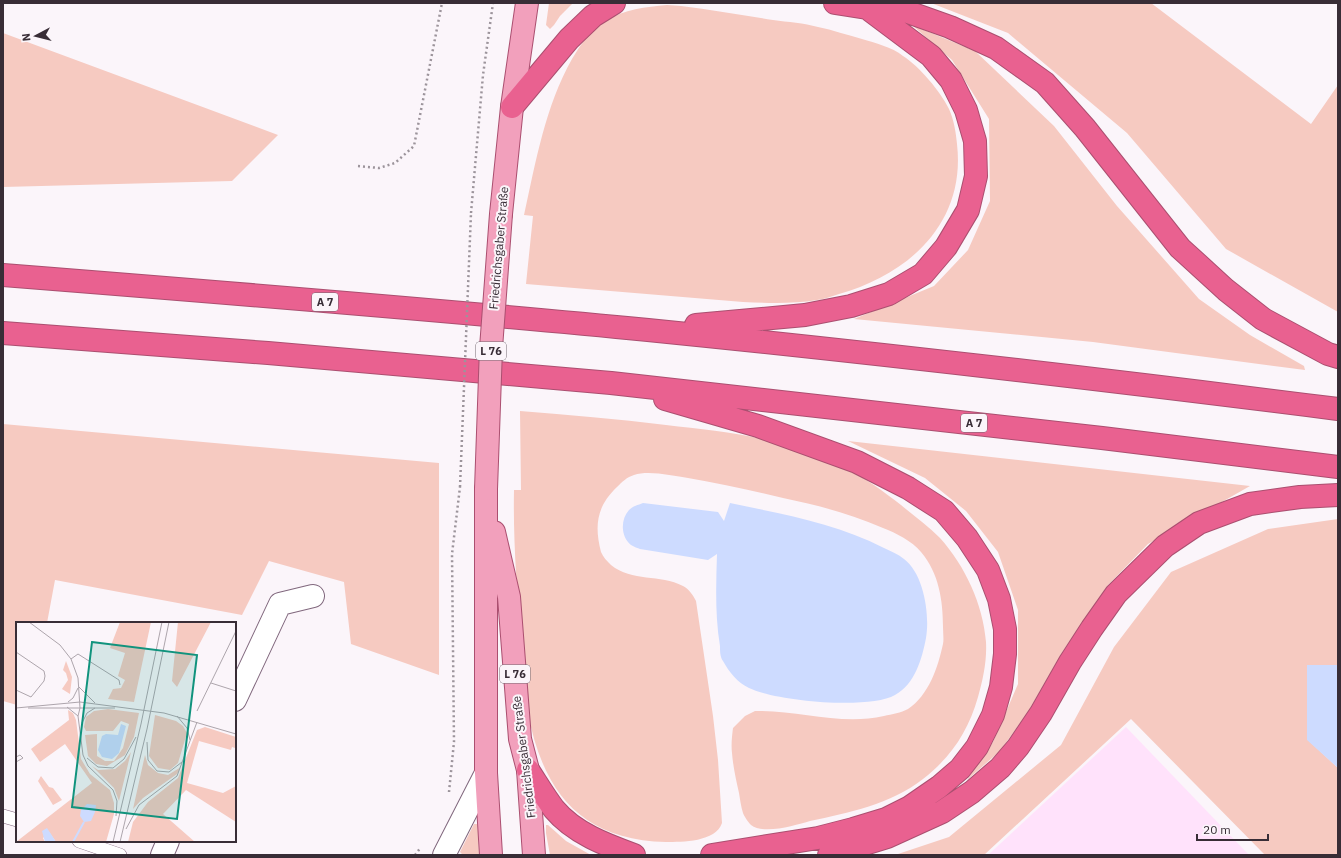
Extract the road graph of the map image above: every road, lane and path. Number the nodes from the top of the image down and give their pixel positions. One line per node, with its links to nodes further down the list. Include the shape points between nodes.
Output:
1 (442, 3): 8 (path, via 414,146 395,163 379,168)
2 (493, 3): 22 (path, bridge, via 483,75 471,213 460,488 452,554 454,742)
3 (527, 3): 7 (main road, Friedrichsgaber Straße / L 76)
4 (614, 3): 7 (highway, via 593,16 569,39)
5 (835, 3): 6 (highway)
6 (867, 8): 10 (highway, via 931,56 951,80 966,110 975,141 976,176 968,210 946,247 923,274 889,294 850,306 805,315); 12 (highway, via 905,11 950,27 996,48 1045,83 1085,128 1180,248 1226,290 1263,319)
7 (512, 107): 16 (main road, Friedrichsgaber Straße / L 76, bridge, via 491,348)
8 (358, 166)
9 (3, 275): 10 (highway, A 7)
10 (647, 330): 14 (highway, A 7, via 1096,379)
11 (3, 332): 13 (highway, A 7, via 268,352)
12 (1338, 357)
13 (611, 383): 15 (highway, A 7, via 1110,438); 33 (highway, via 765,429 857,462 908,488 944,511 967,538 988,570 999,599 1005,629 1001,687 993,715 977,747 960,769 910,807 886,819 818,838)
14 (1338, 409)
15 (1338, 467)
16 (486, 491): 20 (main road, Friedrichsgaber Straße / L 76, via 509,597 520,739); 21 (main road, Friedrichsgaber Straße / L 76)
17 (1338, 495): 34 (highway, via 1250,504 1199,523 1164,546 1116,594 1074,656 1041,713 1000,768 972,792 942,812 887,837)
18 (313, 596): 19 (street, via 280,604)
19 (236, 698)
20 (528, 770): 31 (main road, Friedrichsgaber Straße / L 76); 32 (highway, via 555,810 575,828 608,846)
21 (486, 773): 29 (street, Friedrichsgaber Straße / L 76); 30 (main road, Friedrichsgaber Straße / L 76)
22 (448, 799)
23 (3, 816): 24 (lane)
24 (16, 820)
25 (82, 842): 27 (lane)
26 (168, 842): 28 (street)
27 (120, 855)
28 (162, 855)
29 (444, 855)
30 (491, 855)
31 (534, 855)
32 (634, 855)
33 (712, 855)
34 (829, 855)

